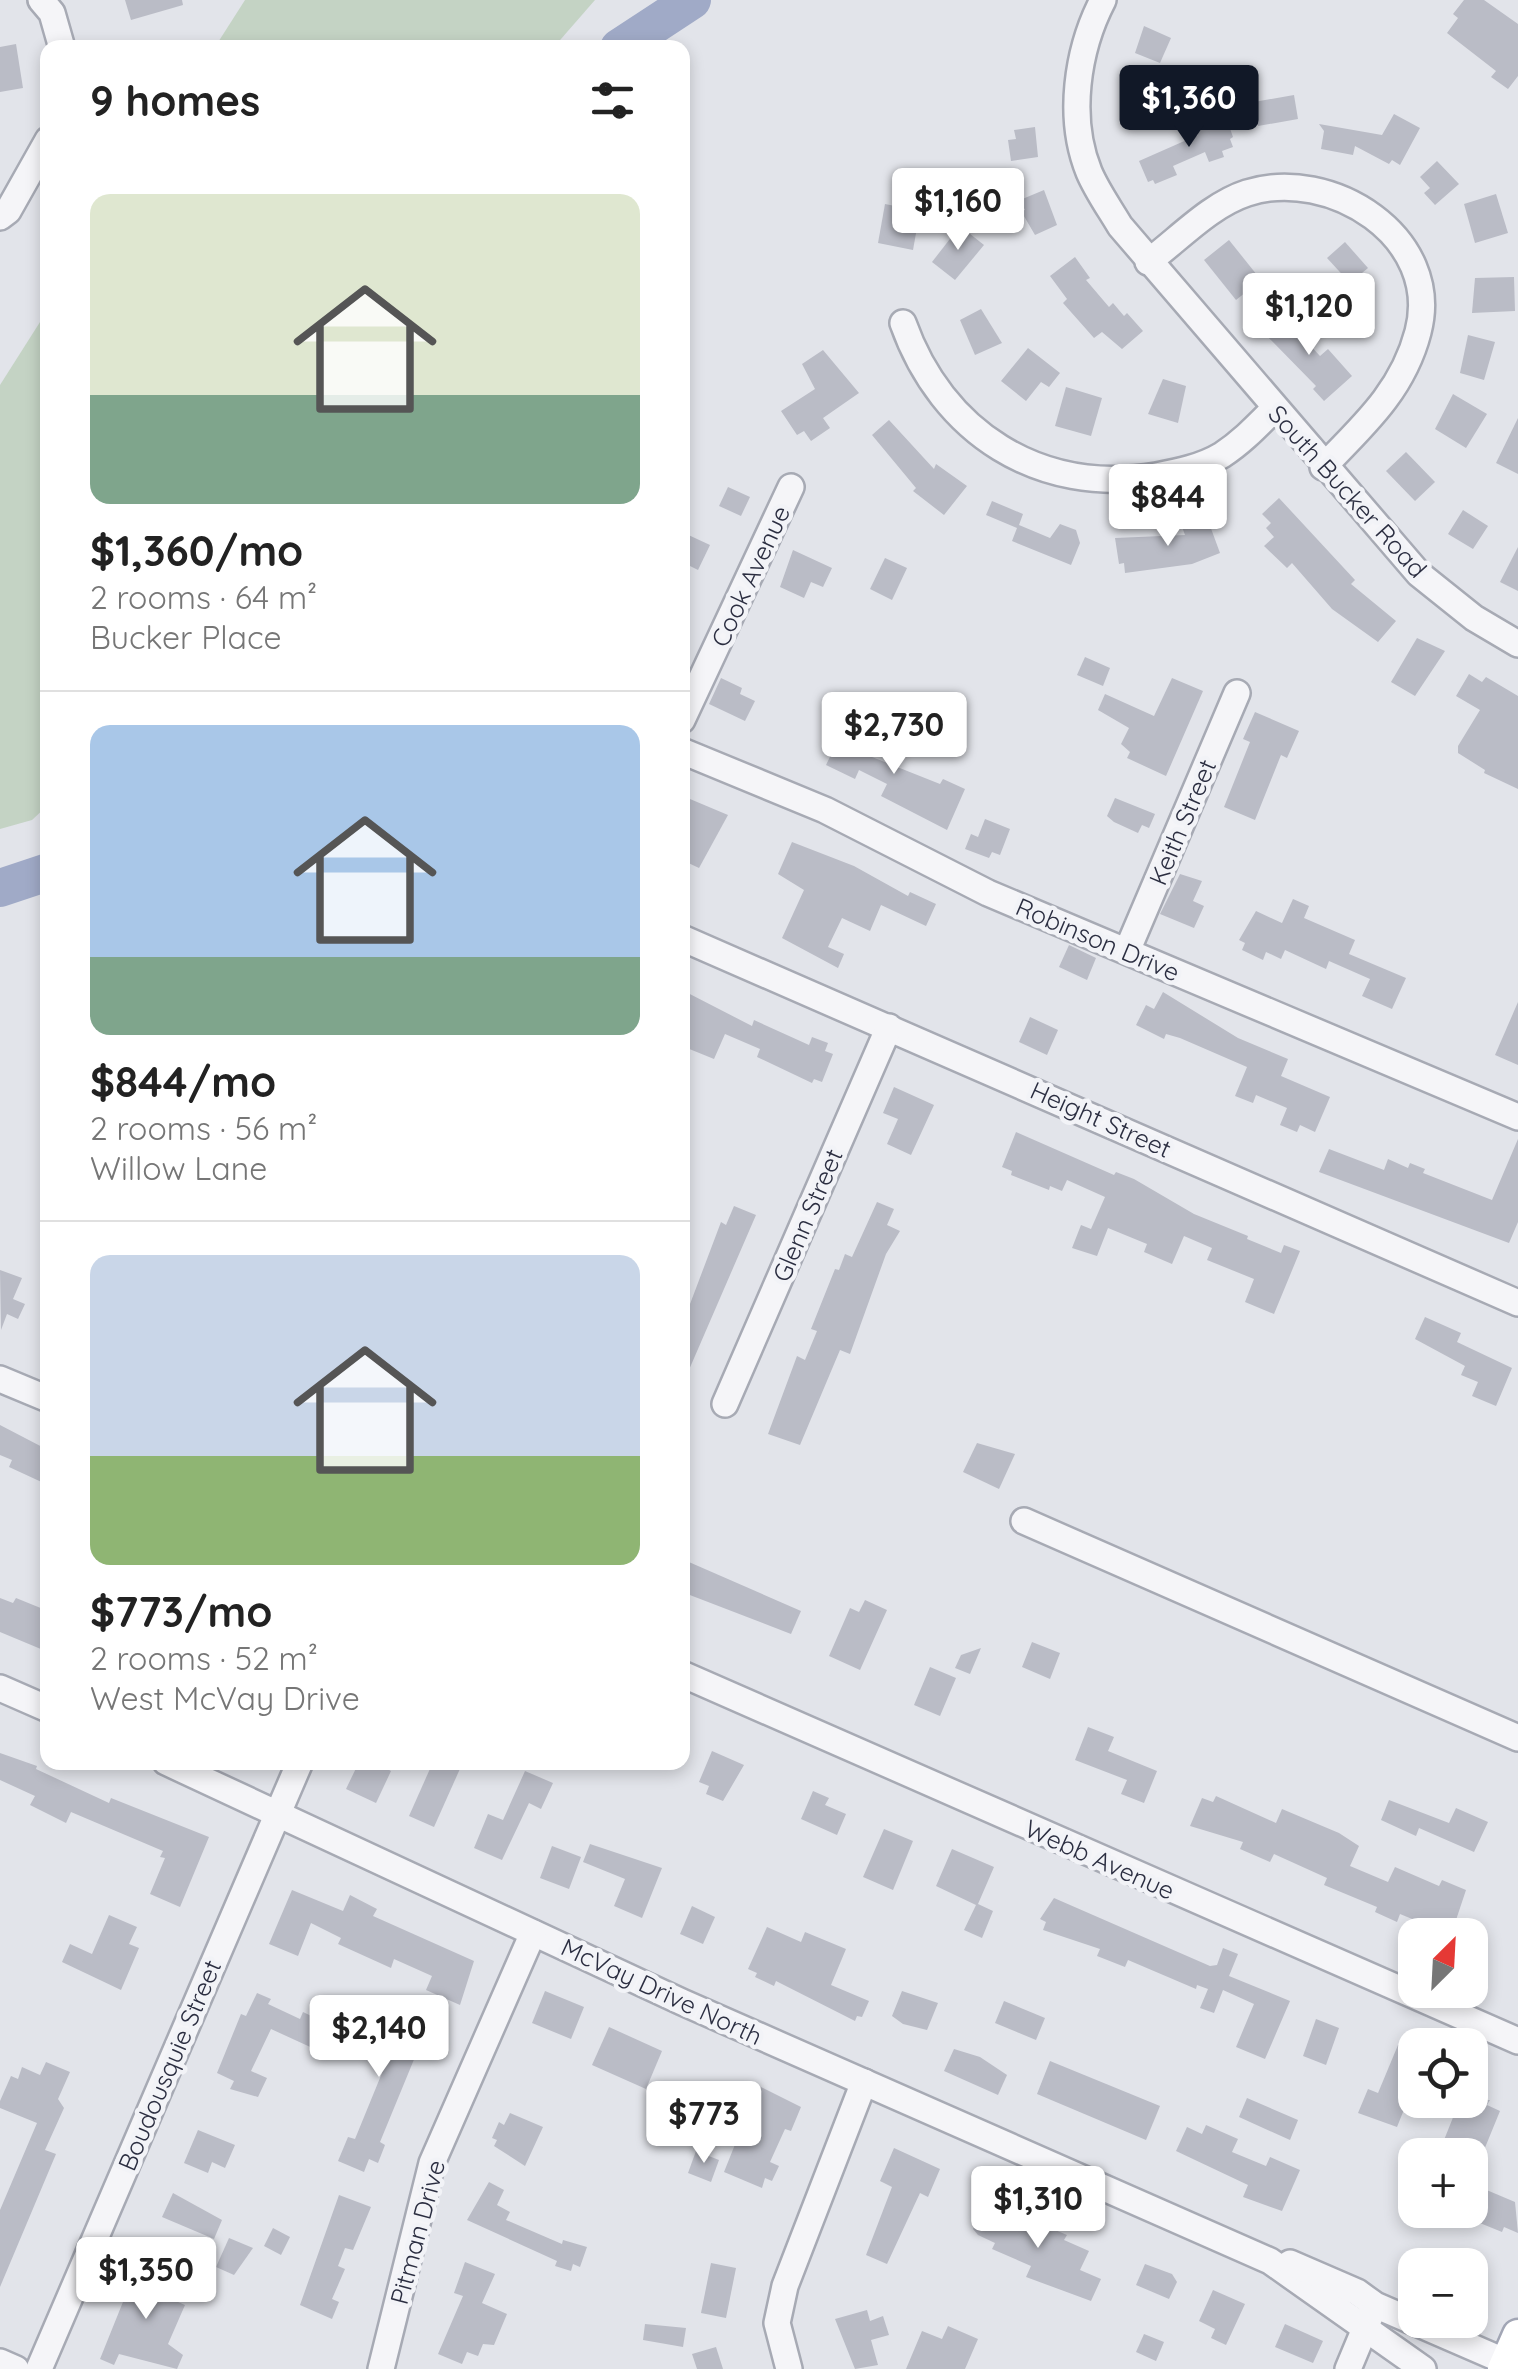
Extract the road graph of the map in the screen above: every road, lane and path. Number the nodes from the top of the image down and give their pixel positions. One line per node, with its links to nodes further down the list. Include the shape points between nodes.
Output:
1 (42, 0): 3 (street)
2 (1103, 0): 6 (street, South Bucker Road, via 1080,62 1080,143 1089,173)
3 (60, 40)
4 (40, 154): 5 (street)
5 (0, 217)
6 (1148, 262): 8 (street, South Bucker Road); 9 (street, via 1224,202 1276,185 1351,202 1372,213 1403,246 1420,297 1410,357 1380,409)
7 (903, 323): 8 (street, via 942,401 974,431 1077,480 1184,471 1218,458)
8 (1274, 409): 9 (street, South Bucker Road)
9 (1323, 467): 11 (street, South Bucker Road, via 1419,574)
10 (792, 486): 13 (street, Cook Avenue)
11 (1518, 644)
12 (1237, 693): 16 (street, Keith Street)
13 (690, 703)
14 (690, 753): 16 (street, Robinson Drive)
15 (690, 941): 17 (street, Height Street)
16 (1127, 951): 18 (street, Robinson Drive)
17 (888, 1027): 19 (street, Height Street); 22 (street, Glenn Street)
18 (1518, 1117)
19 (1518, 1304)
20 (0, 1379): 21 (street)
21 (40, 1396)
22 (725, 1404)
23 (1024, 1520): 27 (street)
24 (690, 1678): 32 (street, Webb Avenue)
25 (0, 1688): 26 (street)
26 (40, 1706)
27 (1518, 1738)
28 (184, 1770): 30 (street, McVay Drive North)
29 (297, 1770): 30 (street, Boudousquie Street)
30 (278, 1813): 31 (street, McVay Drive North); 38 (street, Boudousquie Street)
31 (534, 1932): 33 (street, McVay Drive North); 39 (street, Pitman Drive, via 432,2163)
32 (1518, 2041)
33 (864, 2082): 34 (street, McVay Drive North, via 1270,2262); 40 (street, via 785,2286 777,2323)
34 (1370, 2316): 35 (street, McVay Drive North); 41 (street); 42 (street, McVay Drive North)
35 (1511, 2358)
36 (0, 2362): 37 (street)
37 (16, 2369)
38 (40, 2369)
39 (381, 2369)
40 (789, 2369)
41 (1348, 2369)
42 (1424, 2369)

